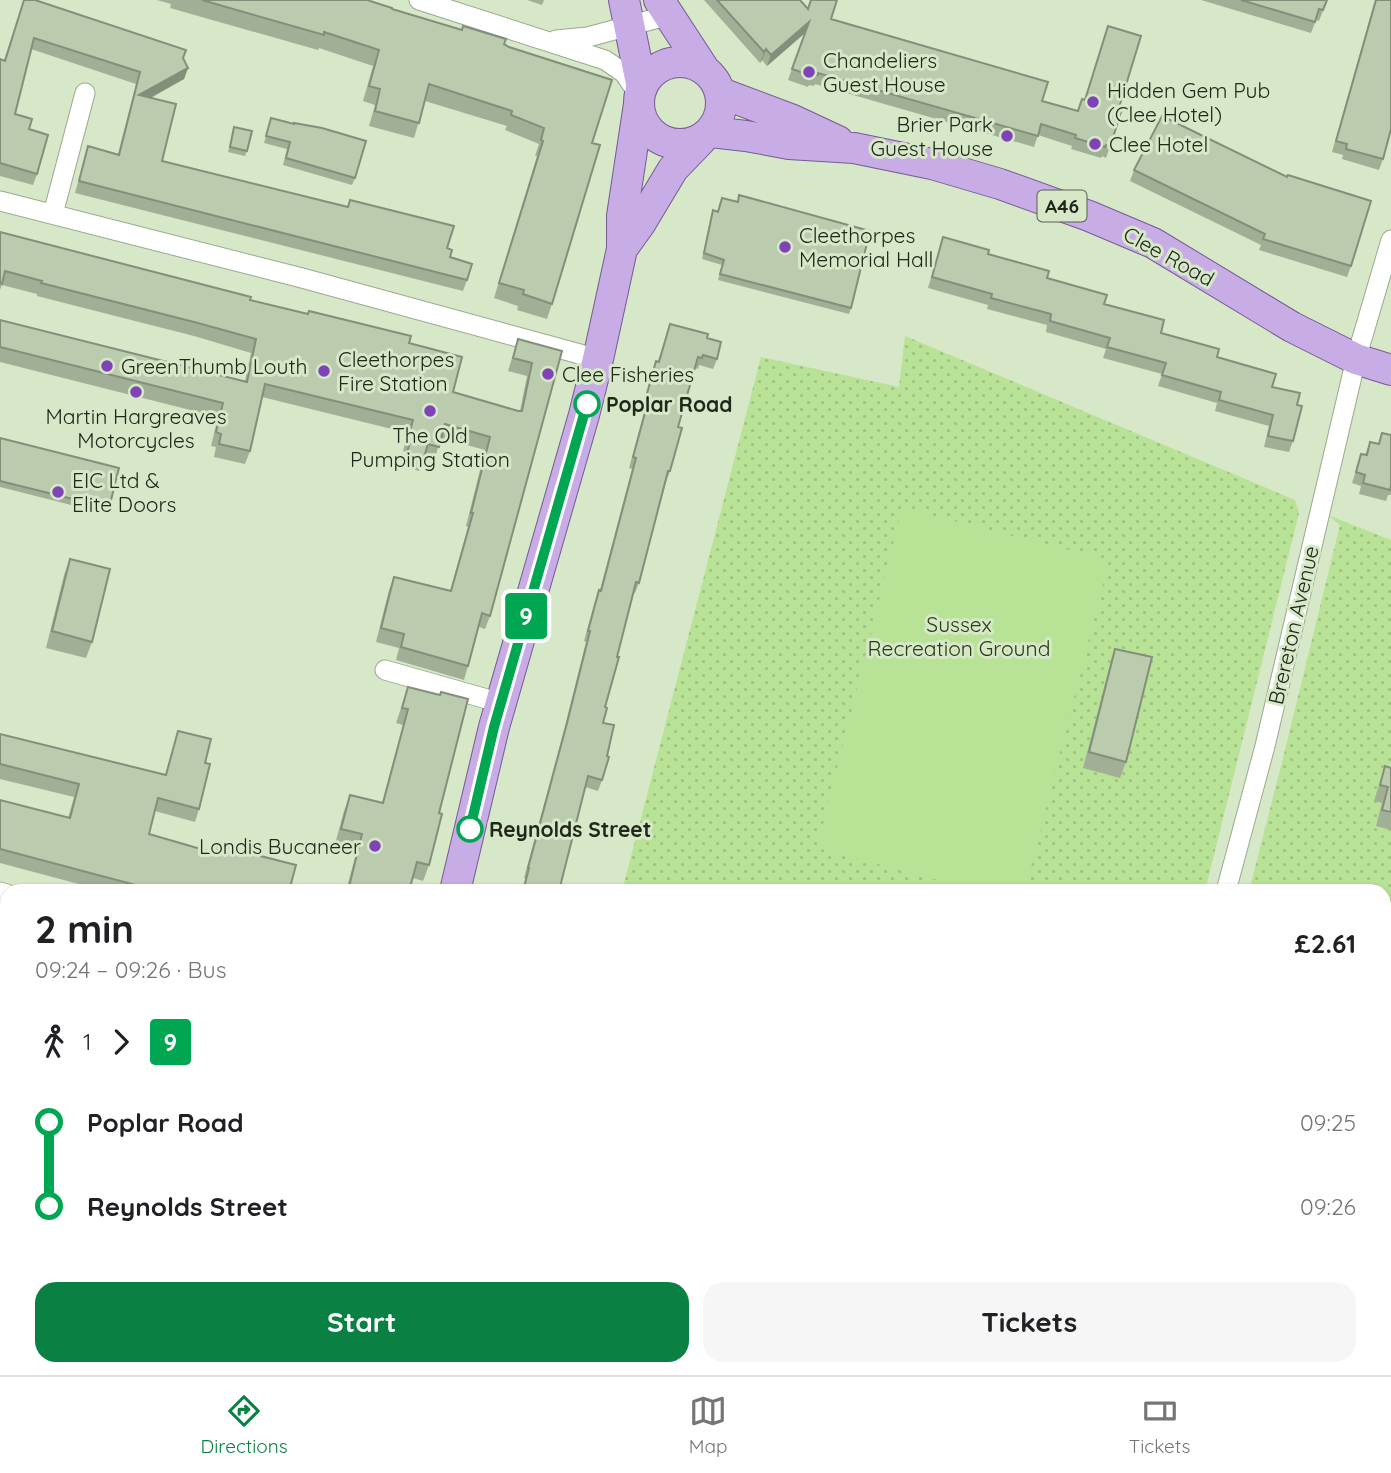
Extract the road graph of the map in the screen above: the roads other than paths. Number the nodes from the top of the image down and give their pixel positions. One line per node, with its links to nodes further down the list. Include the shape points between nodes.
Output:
1 (419, 0): 4 (street)
2 (664, 7): 3 (street); 5 (main road)
3 (626, 13): 4 (street, via 588,37); 7 (main road)
4 (548, 41): 7 (street, via 605,60 624,73)
5 (713, 81): 7 (main road, A46, via 693,64 668,63 648,77); 8 (main road, via 722,107 719,121); 9 (main road, Clee Road / A46)
6 (85, 93): 11 (street)
7 (640, 96): 8 (main road, A46, via 641,118 659,139 687,145); 13 (main road, via 622,216)
8 (706, 136): 9 (main road, Clee Road / A46); 13 (main road, via 673,169)
9 (854, 148): 15 (main road, Clee Road / A46, via 932,164 1089,216 1153,243 1292,327)
10 (0, 201): 11 (street)
11 (53, 214): 14 (street)
12 (1391, 240): 15 (street, Brereton Avenue)
13 (622, 249): 14 (main road)
14 (598, 359): 18 (main road)
15 (1356, 359): 16 (main road, Clee Road / A46); 20 (street, Brereton Avenue)
16 (1391, 370)
17 (385, 670): 18 (street)
18 (501, 703): 19 (main road)
19 (457, 884)
20 (1228, 884)

